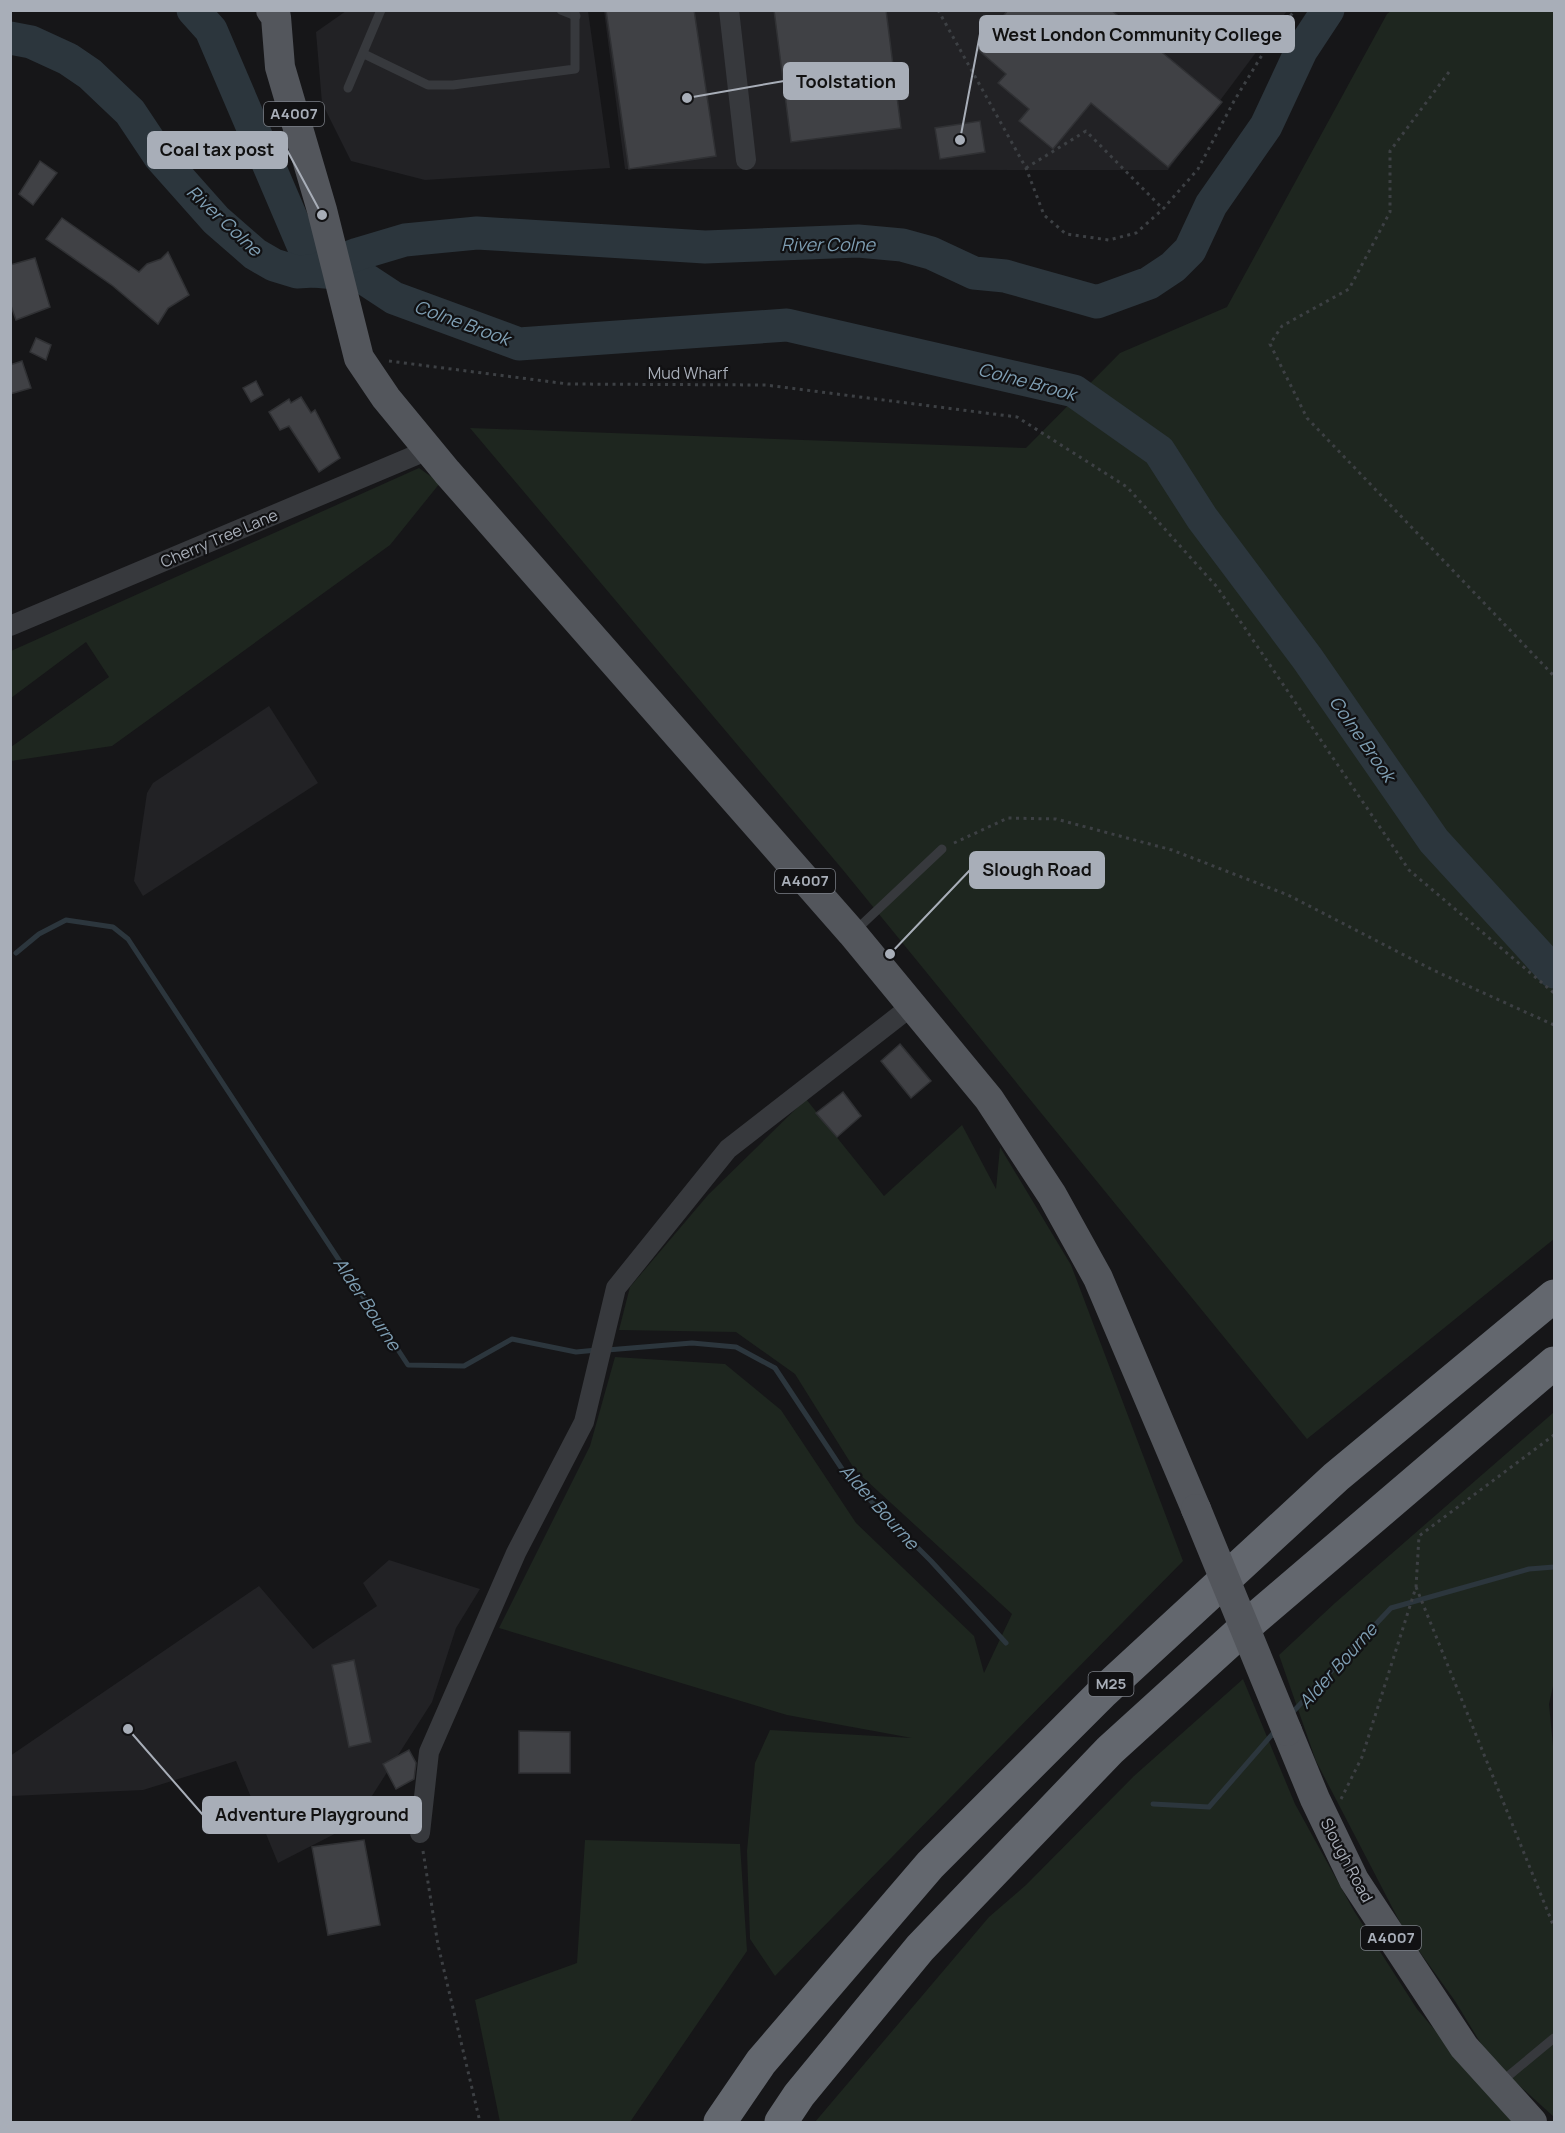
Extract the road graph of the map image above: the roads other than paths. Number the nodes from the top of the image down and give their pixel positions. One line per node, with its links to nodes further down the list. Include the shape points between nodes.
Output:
1 (381, 10): 6 (lane)
2 (561, 10): 4 (lane)
3 (729, 10): 8 (street)
4 (575, 13): 6 (lane, via 574,69 453,86 428,84)
5 (273, 14): 9 (main road, A4007, via 280,67 322,210 359,358)
6 (364, 54): 7 (lane)
7 (348, 88)
8 (746, 160)
9 (428, 450): 10 (street, Cherry Tree Lane); 12 (main road, A4007)
10 (10, 626)
11 (942, 849): 12 (lane)
12 (852, 933): 13 (main road, A4007)
13 (913, 1005): 16 (street, via 728,1149 616,1288 584,1422 516,1553 429,1752); 18 (main road, Slough Road / A4007, bridge, via 989,1099 1053,1195 1098,1278 1287,1731 1354,1880 1464,2047)
14 (1554, 1296): 19 (highway, M25, via 1336,1477 1102,1692 930,1865 761,2062)
15 (1554, 1363): 20 (highway, M25, via 1252,1621 1110,1750 920,1948)
16 (420, 1833)
17 (1554, 2038): 18 (lane)
18 (1499, 2084): 21 (main road, Slough Road / A4007)
19 (720, 2122)
20 (781, 2122)
21 (1532, 2122)

